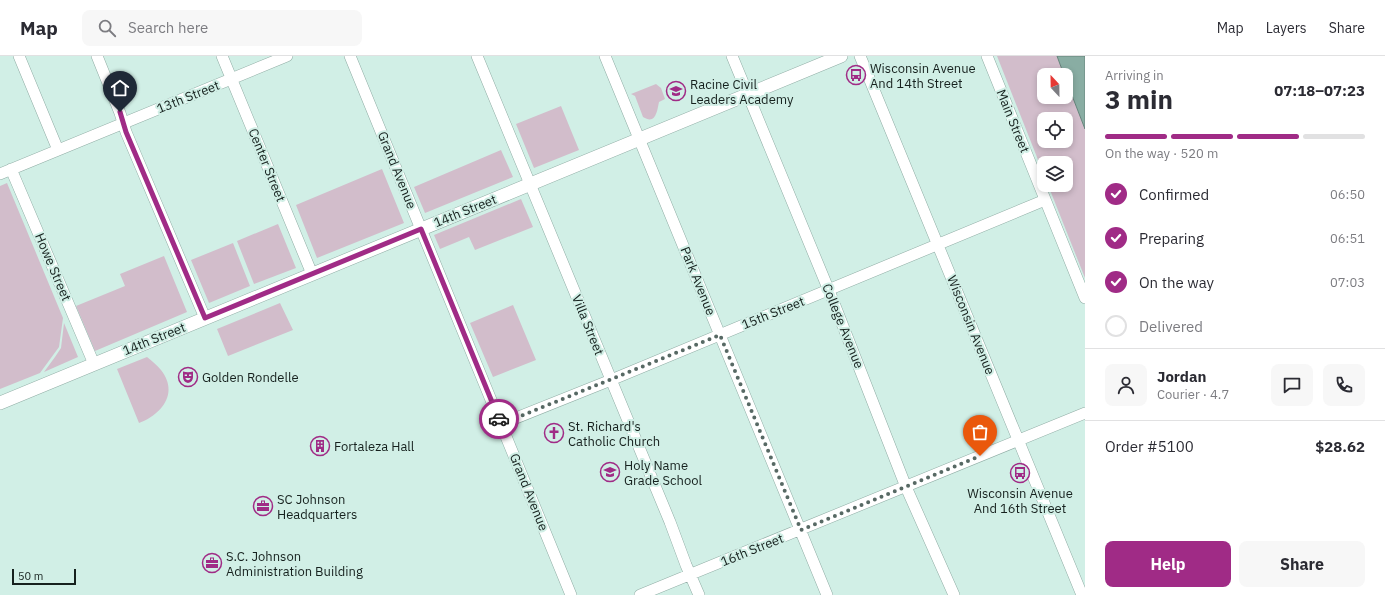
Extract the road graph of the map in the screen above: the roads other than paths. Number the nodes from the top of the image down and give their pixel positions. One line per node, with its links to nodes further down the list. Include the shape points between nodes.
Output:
1 (19, 56): 16 (street)
2 (97, 56): 14 (street)
3 (222, 56): 12 (street, Center Street)
4 (287, 56): 12 (street, 13th Street)
5 (350, 56): 21 (street, Grand Avenue)
6 (477, 56): 19 (street, Villa Street)
7 (605, 56): 15 (street, Park Avenue)
8 (732, 56): 13 (street, College Avenue)
9 (841, 56): 13 (main road, 14th Street)
10 (860, 56): 22 (street, Wisconsin Avenue)
11 (987, 56): 20 (street, Main Street)
12 (232, 79): 14 (street, 13th Street); 23 (street, Center Street)
13 (748, 94): 15 (main road, 14th Street); 24 (street, College Avenue)
14 (124, 123): 16 (street, 13th Street); 26 (street)
15 (639, 139): 19 (main road, 14th Street); 27 (street, Park Avenue)
16 (58, 150): 17 (street, 13th Street)
17 (12, 169): 18 (street, 13th Street); 28 (street, Howe Street)
18 (0, 174)
19 (530, 184): 21 (main road, 14th Street); 29 (street, Villa Street)
20 (1045, 200): 22 (street, 15th Street); 25 (street, Main Street)
21 (421, 229): 23 (main road, 14th Street); 32 (street, Grand Avenue)
22 (938, 245): 24 (street, 15th Street); 33 (street, Wisconsin Avenue)
23 (312, 274): 26 (main road, 14th Street)
24 (829, 290): 27 (street, 15th Street); 34 (street, College Avenue)
25 (1085, 298)
26 (205, 318): 28 (main road, 14th Street)
27 (720, 335): 29 (street, 15th Street); 35 (street, Park Avenue)
28 (94, 364): 30 (main road, 14th Street)
29 (611, 380): 32 (street, 15th Street); 36 (street, Villa Street)
30 (0, 403)
31 (1085, 413): 33 (street, 16th Street)
32 (501, 424): 37 (street, Grand Avenue)
33 (1019, 440): 34 (street, 16th Street); 42 (street, Wisconsin Avenue)
34 (906, 487): 35 (street, 16th Street); 41 (street, College Avenue)
35 (801, 530): 36 (street, 16th Street); 40 (street, Park Avenue)
36 (690, 574): 38 (street, 16th Street); 39 (street, Villa Street)
37 (571, 595)
38 (640, 595)
39 (699, 595)
40 (827, 595)
41 (954, 595)
42 (1082, 595)

